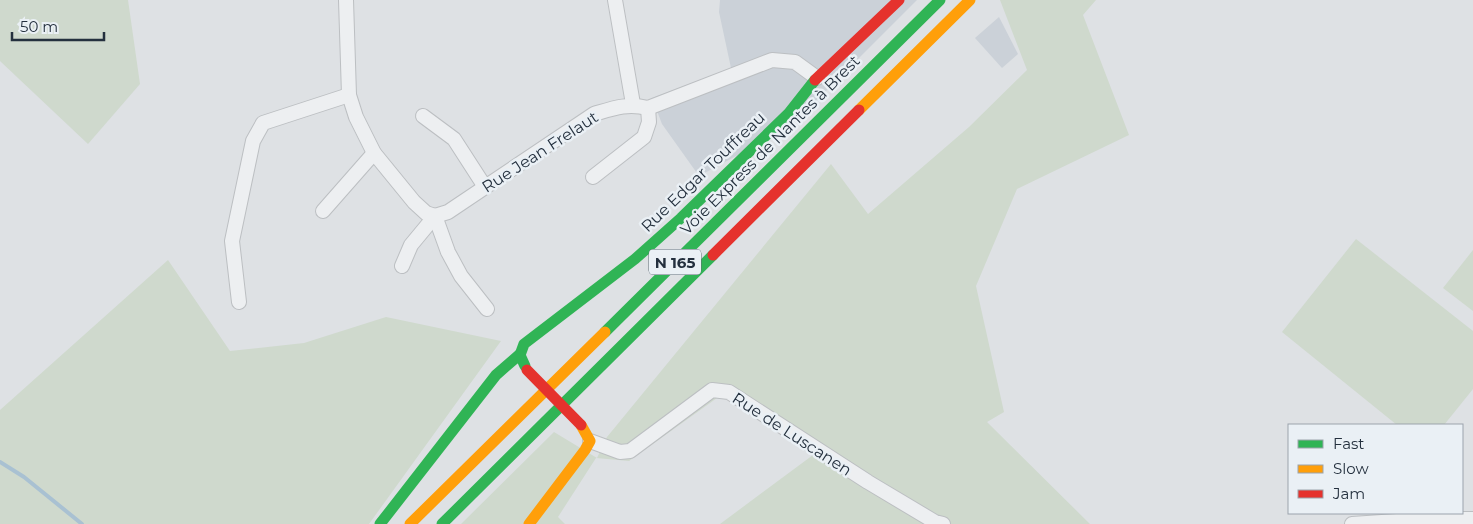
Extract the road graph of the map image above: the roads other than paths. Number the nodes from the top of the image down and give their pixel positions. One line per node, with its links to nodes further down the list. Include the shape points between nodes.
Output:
1 (346, 0): 7 (street)
2 (615, 0): 8 (street)
3 (899, 0): 6 (main road, Rue Edgar Touffreau)
4 (940, 0): 23 (main road, Voie Express de Nantes à Brest / N 165)
5 (970, 0): 24 (main road, N 165)
6 (817, 78): 9 (street, via 795,62 772,60); 19 (main road, Rue Edgar Touffreau, via 788,112 681,218 635,259 524,344)
7 (349, 94): 11 (street); 17 (street, via 263,123 253,141 232,242)
8 (634, 104): 9 (street, Rue Jean Frelaut); 13 (street, Rue Jean Frelaut, via 594,114)
9 (648, 108): 12 (street, via 649,122 644,137)
10 (423, 116): 13 (street, via 454,138)
11 (374, 153): 14 (street); 15 (street, via 414,202)
12 (593, 177)
13 (484, 187): 15 (street, Rue Jean Frelaut, via 448,212)
14 (323, 211)
15 (435, 216): 16 (street, Rue Jean Frelaut, via 411,245); 18 (street, via 448,252)
16 (402, 266)
17 (239, 302)
18 (487, 309)
19 (519, 355): 20 (main road, bridge, via 527,370 581,425); 22 (main road, Rue Edgar Touffreau, via 496,375)
20 (590, 441): 25 (main road); 26 (street, Rue de Luscanen, via 620,452 630,450 712,390 729,392 868,482)
21 (1473, 520): 27 (street, via 1427,519)
22 (380, 524)
23 (410, 524)
24 (442, 524)
25 (529, 524)
26 (942, 524)
27 (1352, 524)

